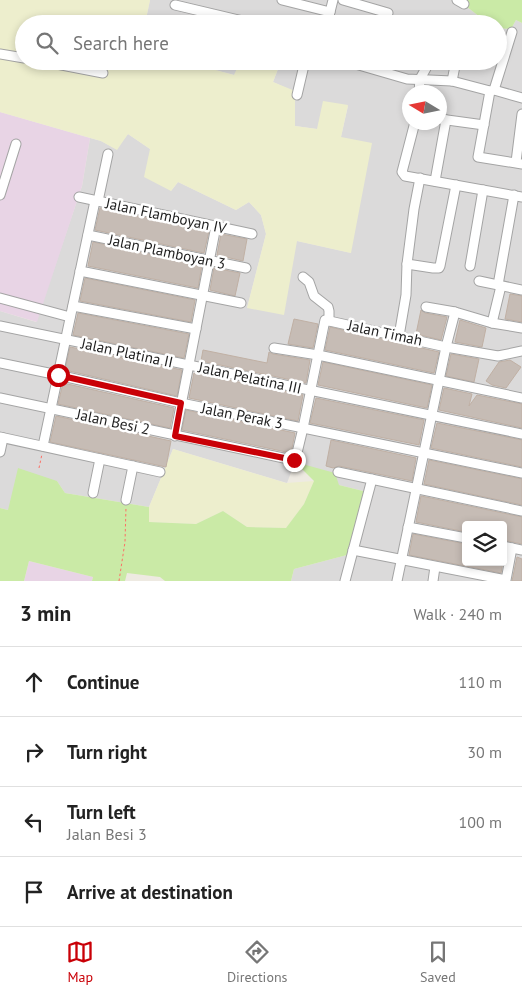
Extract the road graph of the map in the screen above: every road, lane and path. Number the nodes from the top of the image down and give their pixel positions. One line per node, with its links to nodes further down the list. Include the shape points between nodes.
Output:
1 (282, 0): 5 (street)
2 (333, 0): 5 (street)
3 (344, 0): 6 (street)
4 (175, 5): 7 (street)
5 (330, 12): 8 (street)
6 (388, 13)
7 (209, 15)
8 (329, 15)
9 (512, 32): 10 (street)
10 (507, 46)
11 (0, 54): 12 (street)
12 (15, 56)
13 (88, 70): 19 (street)
14 (303, 70): 24 (street)
15 (376, 70): 20 (street, via 407,79)
16 (425, 70): 20 (street)
17 (454, 70): 21 (street)
18 (499, 70): 23 (street)
19 (103, 73)
20 (420, 79): 21 (street); 22 (street)
21 (452, 81): 23 (street)
22 (420, 85)
23 (492, 90): 25 (street); 28 (street)
24 (297, 95)
25 (522, 98)
26 (522, 114): 33 (street)
27 (447, 120): 28 (street)
28 (484, 125): 33 (street, via 478,157)
29 (413, 130): 34 (street, via 402,172 405,176)
30 (442, 130): 35 (street)
31 (16, 144): 38 (street)
32 (108, 154): 41 (street)
33 (519, 163)
34 (420, 178): 35 (street); 46 (street)
35 (435, 181): 36 (street)
36 (456, 185): 37 (street); 46 (street, via 439,268)
37 (483, 190): 39 (street); 47 (street)
38 (0, 195)
39 (518, 196): 52 (street)
40 (79, 197): 41 (street, Jalan Flamboyan IV)
41 (97, 201): 42 (street, Jalan Flamboyan IV); 44 (street)
42 (216, 226): 43 (street, Jalan Flamboyan IV); 45 (street)
43 (252, 234)
44 (88, 235): 45 (street, Jalan Plamboyan 3); 49 (street)
45 (209, 261): 48 (street, Jalan Plamboyan 3); 54 (street)
46 (407, 264): 66 (street)
47 (470, 266)
48 (246, 268)
49 (80, 270): 54 (street); 57 (street)
50 (303, 277): 61 (street, via 309,282 314,296 328,307)
51 (479, 281): 52 (street)
52 (500, 286): 53 (street); 62 (street)
53 (522, 290)
54 (203, 295): 56 (street); 65 (street)
55 (0, 298): 60 (street)
56 (242, 303)
57 (73, 306): 60 (street); 65 (street)
58 (426, 307): 59 (street)
59 (454, 312): 62 (street); 68 (street)
60 (70, 317): 67 (street)
61 (327, 320): 66 (street, Jalan Timah); 71 (street)
62 (497, 324): 64 (street)
63 (0, 326): 67 (street, Jalan Platina II)
64 (522, 328)
65 (196, 329): 73 (street)
66 (399, 336): 68 (street, Jalan Timah)
67 (66, 340): 73 (street, Jalan Platina II); 74 (street)
68 (446, 347): 70 (street, Jalan Timah, via 498,356); 75 (street)
69 (274, 348): 71 (street)
70 (522, 351)
71 (318, 355): 75 (street); 76 (street)
72 (0, 363): 74 (street, Jalan Perak 3)
73 (189, 365): 76 (street, Jalan Pelatina III); 79 (street)
74 (58, 375): 79 (street, Jalan Perak 3); 80 (street)
75 (439, 380): 77 (street); 81 (street)
76 (311, 391): 81 (street, Jalan Pelatina III); 82 (street)
77 (522, 397)
78 (0, 398): 80 (street, Jalan Besi 2)
79 (181, 403): 82 (street, Jalan Perak 3); 84 (street)
80 (51, 409): 84 (street, Jalan Besi 2); 86 (street)
81 (432, 416): 83 (street, Jalan Pelatina III); 88 (street)
82 (303, 428): 84 (street, Jalan Besi 2, via 294,460); 88 (street, Jalan Perak 3)
83 (522, 434)
84 (175, 436)
85 (1, 438): 86 (street); 87 (street)
86 (43, 446): 89 (street); 91 (path)
87 (0, 452)
88 (424, 453): 94 (street, Jalan Perak 3); 96 (street)
89 (100, 459): 90 (street); 97 (street)
90 (133, 466): 92 (street); 98 (street)
91 (39, 468)
92 (160, 472)
93 (338, 472): 95 (street)
94 (522, 473)
95 (372, 479): 96 (street); 103 (street)
96 (416, 488): 99 (street); 100 (street)
97 (93, 493)
98 (126, 500): 107 (path, via 125,542)
99 (522, 511)
100 (408, 527): 101 (street); 104 (street)
101 (462, 537)
102 (513, 548): 106 (street, via 506,580)
103 (353, 550): 104 (street); 108 (street)
104 (401, 560): 105 (street); 109 (street)
105 (436, 567): 106 (street); 110 (street)
106 (501, 580)
107 (119, 581)
108 (345, 581)
109 (397, 581)
110 (433, 581)

